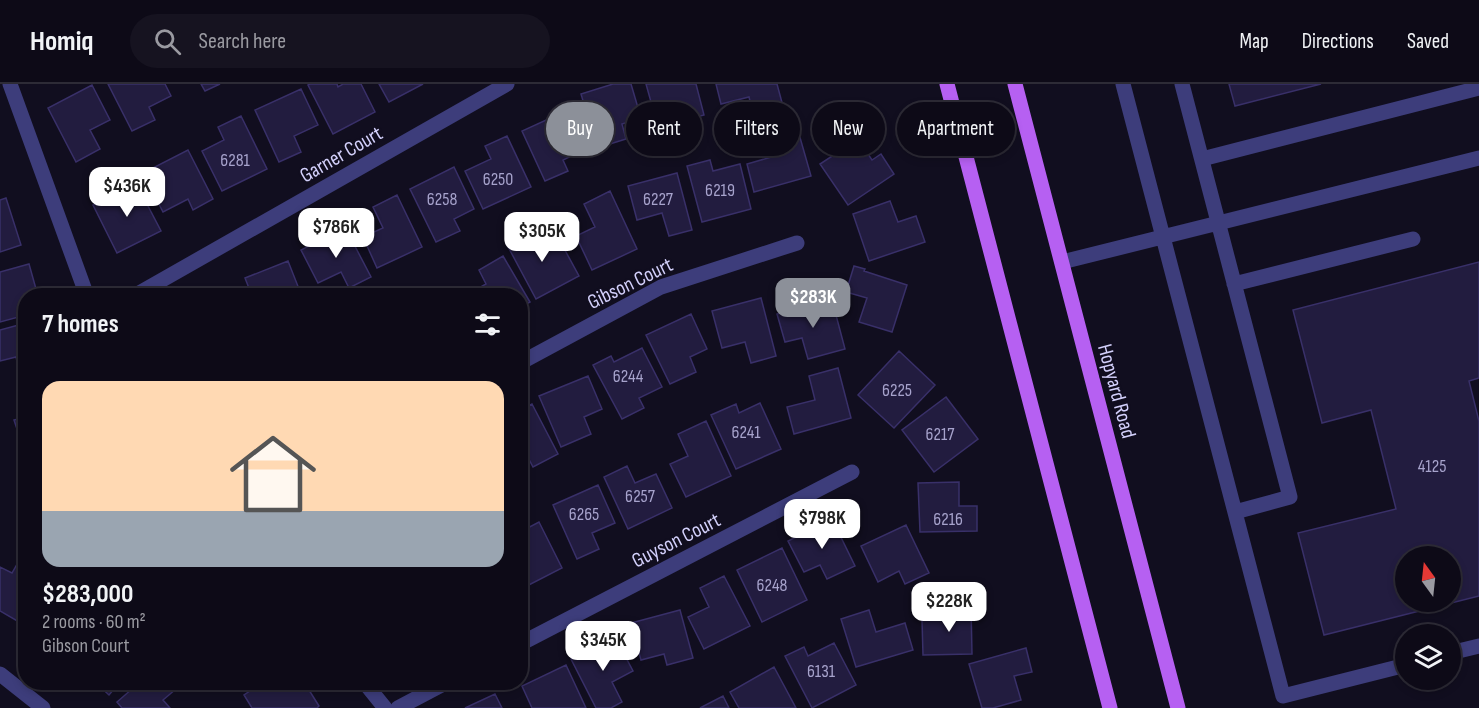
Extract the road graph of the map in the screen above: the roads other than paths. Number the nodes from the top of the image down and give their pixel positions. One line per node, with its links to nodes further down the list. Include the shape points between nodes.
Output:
1 (10, 84): 16 (street)
2 (507, 84): 17 (street, Garner Court)
3 (947, 84): 33 (main road)
4 (1015, 84): 14 (main road, Hopyard Road)
5 (1123, 84): 11 (street)
6 (1182, 84): 9 (street)
7 (1479, 88): 9 (street)
8 (1479, 158): 10 (street)
9 (1202, 159): 10 (street)
10 (1219, 223): 11 (street); 15 (street)
11 (1163, 237): 14 (street); 20 (street)
12 (1413, 239): 15 (street)
13 (797, 243): 18 (street, Gibson Court, via 661,286)
14 (1062, 262): 34 (main road, Hopyard Road)
15 (1234, 284): 20 (street, via 1290,497)
16 (84, 288)
17 (148, 288)
18 (528, 359)
19 (852, 472): 21 (street, Guyson Court)
20 (1235, 512): 24 (street, via 1283,696)
21 (528, 640)
22 (1479, 646): 23 (street)
23 (1461, 650)
24 (1395, 668)
25 (0, 674): 26 (street)
26 (18, 688)
27 (20, 690): 30 (street)
28 (370, 690): 31 (street)
29 (432, 690): 32 (street)
30 (43, 708)
31 (385, 708)
32 (398, 708)
33 (1110, 708)
34 (1178, 708)

